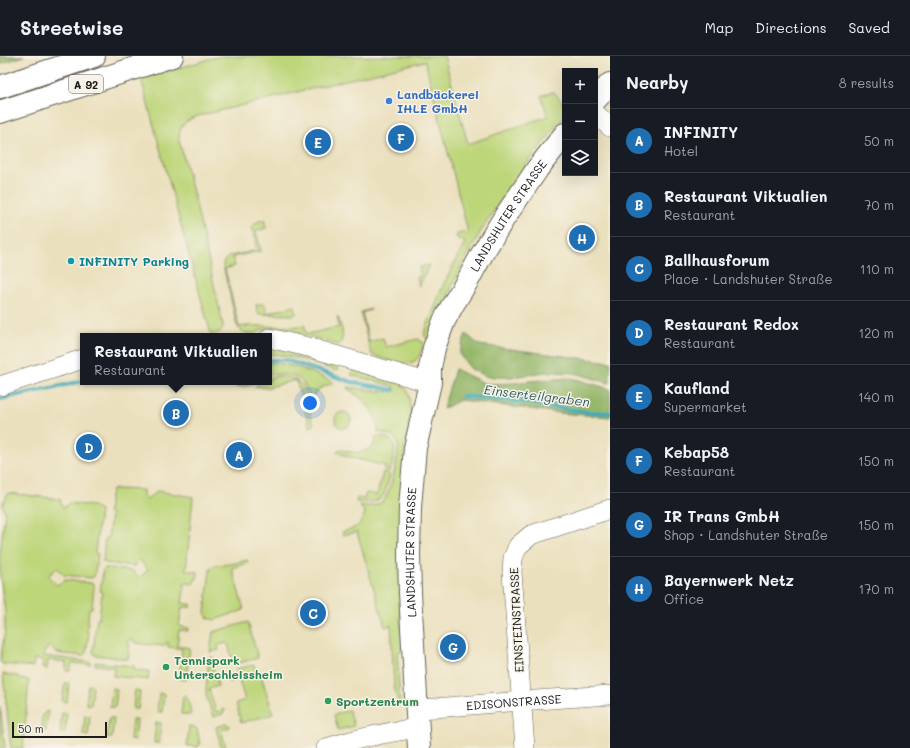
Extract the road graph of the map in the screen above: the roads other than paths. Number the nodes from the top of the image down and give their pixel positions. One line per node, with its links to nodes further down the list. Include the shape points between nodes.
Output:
1 (94, 56): 4 (main road, A 92)
2 (172, 56): 6 (main road, A 92)
3 (610, 84): 5 (main road)
4 (0, 87)
5 (598, 97)
6 (0, 112)
7 (598, 116): 8 (street)
8 (610, 127)
9 (562, 138): 12 (main road, LANDSHUTER STRASSE, via 504,218 444,320 434,348)
10 (272, 339): 12 (street, via 308,346)
11 (80, 360): 13 (street)
12 (430, 383): 17 (main road, LANDSHUTER STRASSE, via 415,448 410,514 410,592)
13 (0, 386)
14 (610, 509): 16 (street, EINSTEINSTRASSE, via 531,535 518,546 513,558 512,572)
15 (610, 695): 16 (street, EDISONSTRASSE)
16 (521, 701): 17 (street, EDISONSTRASSE, via 434,708); 19 (street, EINSTEINSTRASSE)
17 (418, 728): 18 (street, EDISONSTRASSE)
18 (326, 748)
19 (525, 748)

